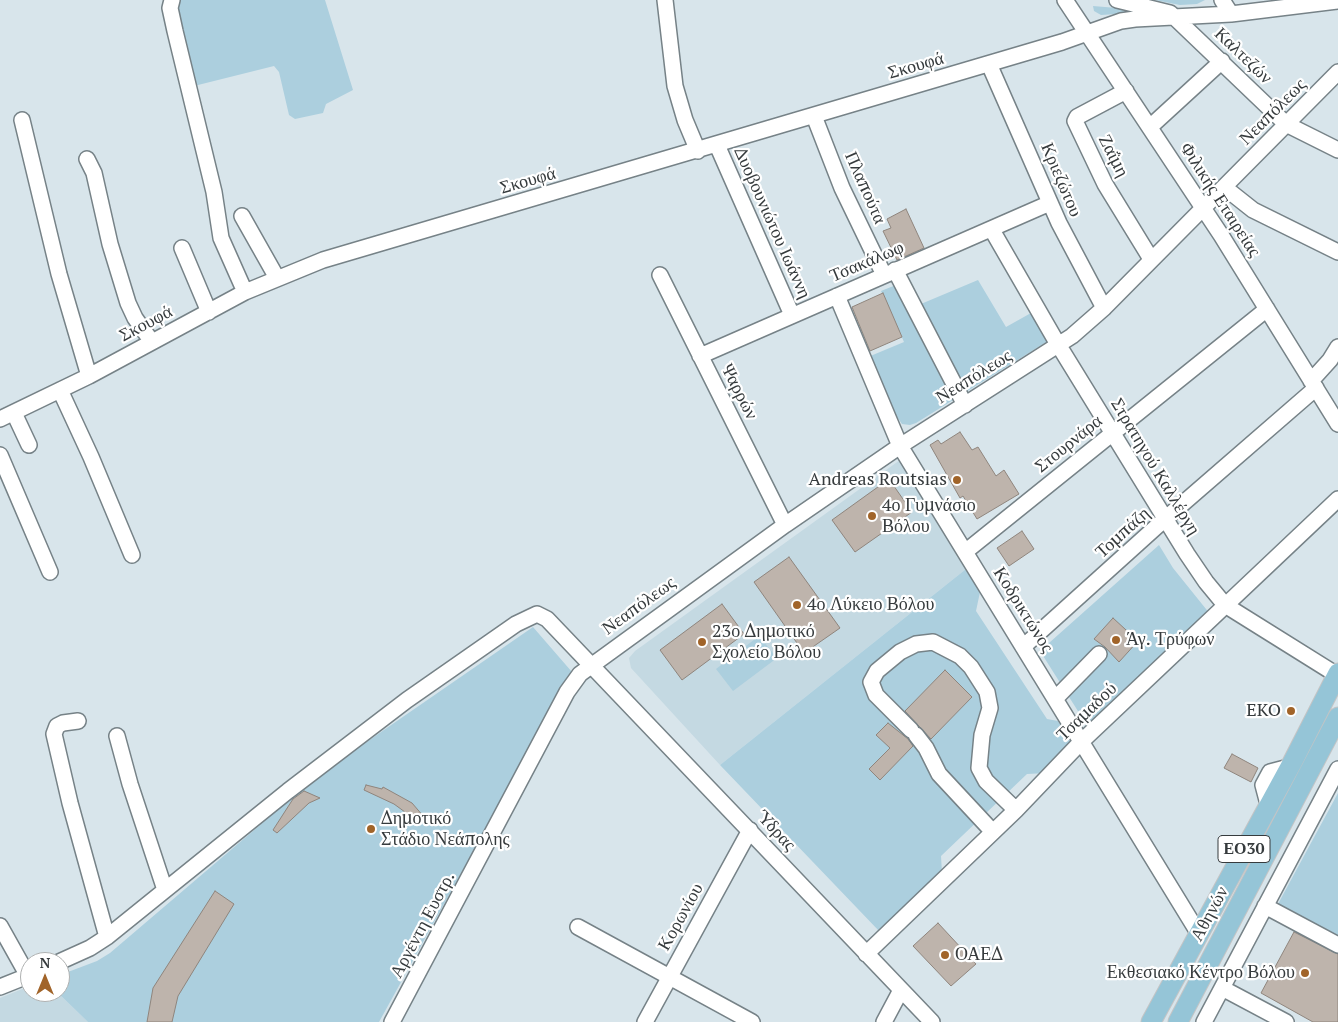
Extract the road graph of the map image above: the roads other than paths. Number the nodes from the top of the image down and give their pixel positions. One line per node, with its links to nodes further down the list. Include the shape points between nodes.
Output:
1 (172, 0): 33 (street, via 170,8 214,192 221,238)
2 (665, 0): 20 (street, via 675,86 684,120)
3 (1065, 0): 9 (street, Φιλικής Εταιρείας)
4 (1116, 0): 8 (street, via 1160,10)
5 (1222, 0): 7 (street)
6 (1338, 1): 7 (street)
7 (1231, 14): 8 (street)
8 (1175, 17): 9 (street, Σκουφά, via 1130,20); 10 (street, Καλτεζών)
9 (1088, 34): 11 (street, Σκουφά); 13 (street, Φιλικής Εταιρείας)
10 (1222, 61): 16 (street, Καλτεζών); 17 (street)
11 (989, 64): 14 (street, Σκουφά); 23 (street, Κριεζώτου)
12 (1338, 72): 16 (street, Νεαπόλεως)
13 (1126, 91): 17 (street, Φιλικής Εταιρείας); 29 (street, Ζαΐμη, via 1075,121 1105,184)
14 (814, 116): 18 (street, Σκουφά); 30 (street, Πλαπούτα, via 842,188)
15 (22, 120): 43 (street, via 59,274)
16 (1286, 124): 19 (street, Καλτεζών); 22 (street, Νεαπόλεως)
17 (1150, 127): 24 (street, Φιλικής Εταιρείας)
18 (717, 145): 20 (street, Σκουφά); 38 (street, Δυοβουνιώτου Ιωάννη)
19 (1338, 150)
20 (698, 151): 32 (street, Σκουφά, via 323,260)
21 (86, 159): 39 (street, via 94,173 108,237 128,303 134,318)
22 (1224, 187): 24 (street, Νεαπόλεως); 28 (street, via 1263,216)
23 (1050, 203): 26 (street, Τσακάλωφ); 35 (street, Κριεζώτου, via 1070,248)
24 (1204, 208): 29 (street, Νεαπόλεως); 36 (street, Φιλικής Εταιρείας)
25 (242, 216): 32 (street)
26 (992, 230): 30 (street, Τσακάλωφ); 40 (street, Στρατηγού Καλλέργη)
27 (182, 248): 37 (street)
28 (1338, 252)
29 (1151, 259): 35 (street, Νεαπόλεως)
30 (889, 272): 34 (street, Τσακάλωφ); 46 (street, Πλαπούτα)
31 (660, 275): 42 (street, Ψαρρών)
32 (277, 278): 33 (street, Σκουφά)
33 (245, 292): 37 (street, Σκουφά)
34 (836, 296): 38 (street, Τσακάλωφ); 51 (street, Κοδρικτώνος)
35 (1104, 308): 40 (street, Νεαπόλεως)
36 (1267, 309): 44 (street, Φιλικής Εταιρείας); 49 (street, Στουρνάρα)
37 (209, 312): 39 (street, Σκουφά)
38 (792, 315): 42 (street, Τσακάλωφ)
39 (152, 342): 43 (street, Σκουφά)
40 (1059, 346): 46 (street, Νεαπόλεως); 49 (street, Στρατηγού Καλλέργη)
41 (1338, 347): 44 (street, Τομπάζη)
42 (700, 356): 55 (street, Ψαρρών)
43 (89, 376): 45 (street, Σκουφά)
44 (1314, 384): 48 (street, Φιλικής Εταιρείας); 54 (street, Τομπάζη)
45 (60, 390): 47 (street, Σκουφά); 57 (street)
46 (965, 404): 51 (street, Νεαπόλεως)
47 (7, 416): 50 (street)
48 (1338, 424)
49 (1113, 433): 54 (street, Στρατηγού Καλλέργη); 56 (street, Στουρνάρα)
50 (29, 446)
51 (900, 446): 55 (street, Νεαπόλεως); 56 (street, Κοδρικτώνος)
52 (0, 455): 58 (street)
53 (1338, 499): 59 (street, Τσαμαδού)
54 (1165, 519): 59 (street, Στρατηγού Καλλέργη, via 1193,565); 60 (street, Τομπάζη)
55 (785, 525): 62 (street, Νεαπόλεως)
56 (965, 552): 60 (street, Κοδρικτώνος)
57 (132, 555)
58 (50, 572)
59 (1225, 605): 63 (street, Στρατηγού Καλλέργη); 68 (street, Τσαμαδού)
60 (1024, 648): 64 (street, Κοδρικτώνος)
61 (1098, 654): 64 (street)
62 (591, 666): 71 (street, Ύδρας); 73 (street, Ύδρας, via 547,618 532,615 407,700); 88 (street, Αργέντη Ευστρ., via 580,674 568,692)
63 (1337, 674): 77 (main road, Αθηνών / ΕΟ30)
64 (1056, 698): 68 (street, Κοδρικτώνος)
65 (1338, 717): 94 (main road, Αθηνών / ΕΟ30)
66 (78, 721): 78 (street, via 57,726 54,734)
67 (117, 736): 73 (street)
68 (1081, 742): 70 (street, Τσαμαδού); 77 (street, Κοδρικτώνος)
69 (1338, 769): 74 (street)
70 (1016, 810): 72 (street, Τσαμαδού); 72 (street, via 986,781 979,768 982,735 990,708 987,692 971,666 960,656 933,642 916,644 900,652 877,671 871,682 876,695 913,732 926,748 939,774)
71 (750, 830): 80 (street, Ύδρας); 83 (street, Κορωνίου)
72 (993, 832): 80 (street, Τσαμαδού)
73 (165, 890): 78 (street, Ύδρας)
74 (1266, 906): 79 (street); 86 (street)
75 (0, 926): 82 (street)
76 (578, 927): 83 (street)
77 (1199, 934): 93 (main road, Αθηνών / ΕΟ30)
78 (107, 937): 81 (street, Ύδρας)
79 (1338, 945)
80 (866, 954): 87 (street, Ύδρας)
81 (70, 957)
82 (20, 960)
83 (670, 977): 89 (street, Κορωνίου); 90 (street)
84 (20, 979): 85 (street)
85 (0, 987)
86 (1222, 988): 95 (street); 96 (street)
87 (901, 990): 91 (street); 92 (street, Ύδρας)
88 (392, 1022)
89 (645, 1022)
90 (752, 1022)
91 (884, 1022)
92 (932, 1022)
93 (1151, 1022)
94 (1178, 1022)
95 (1204, 1022)
96 (1286, 1022)

